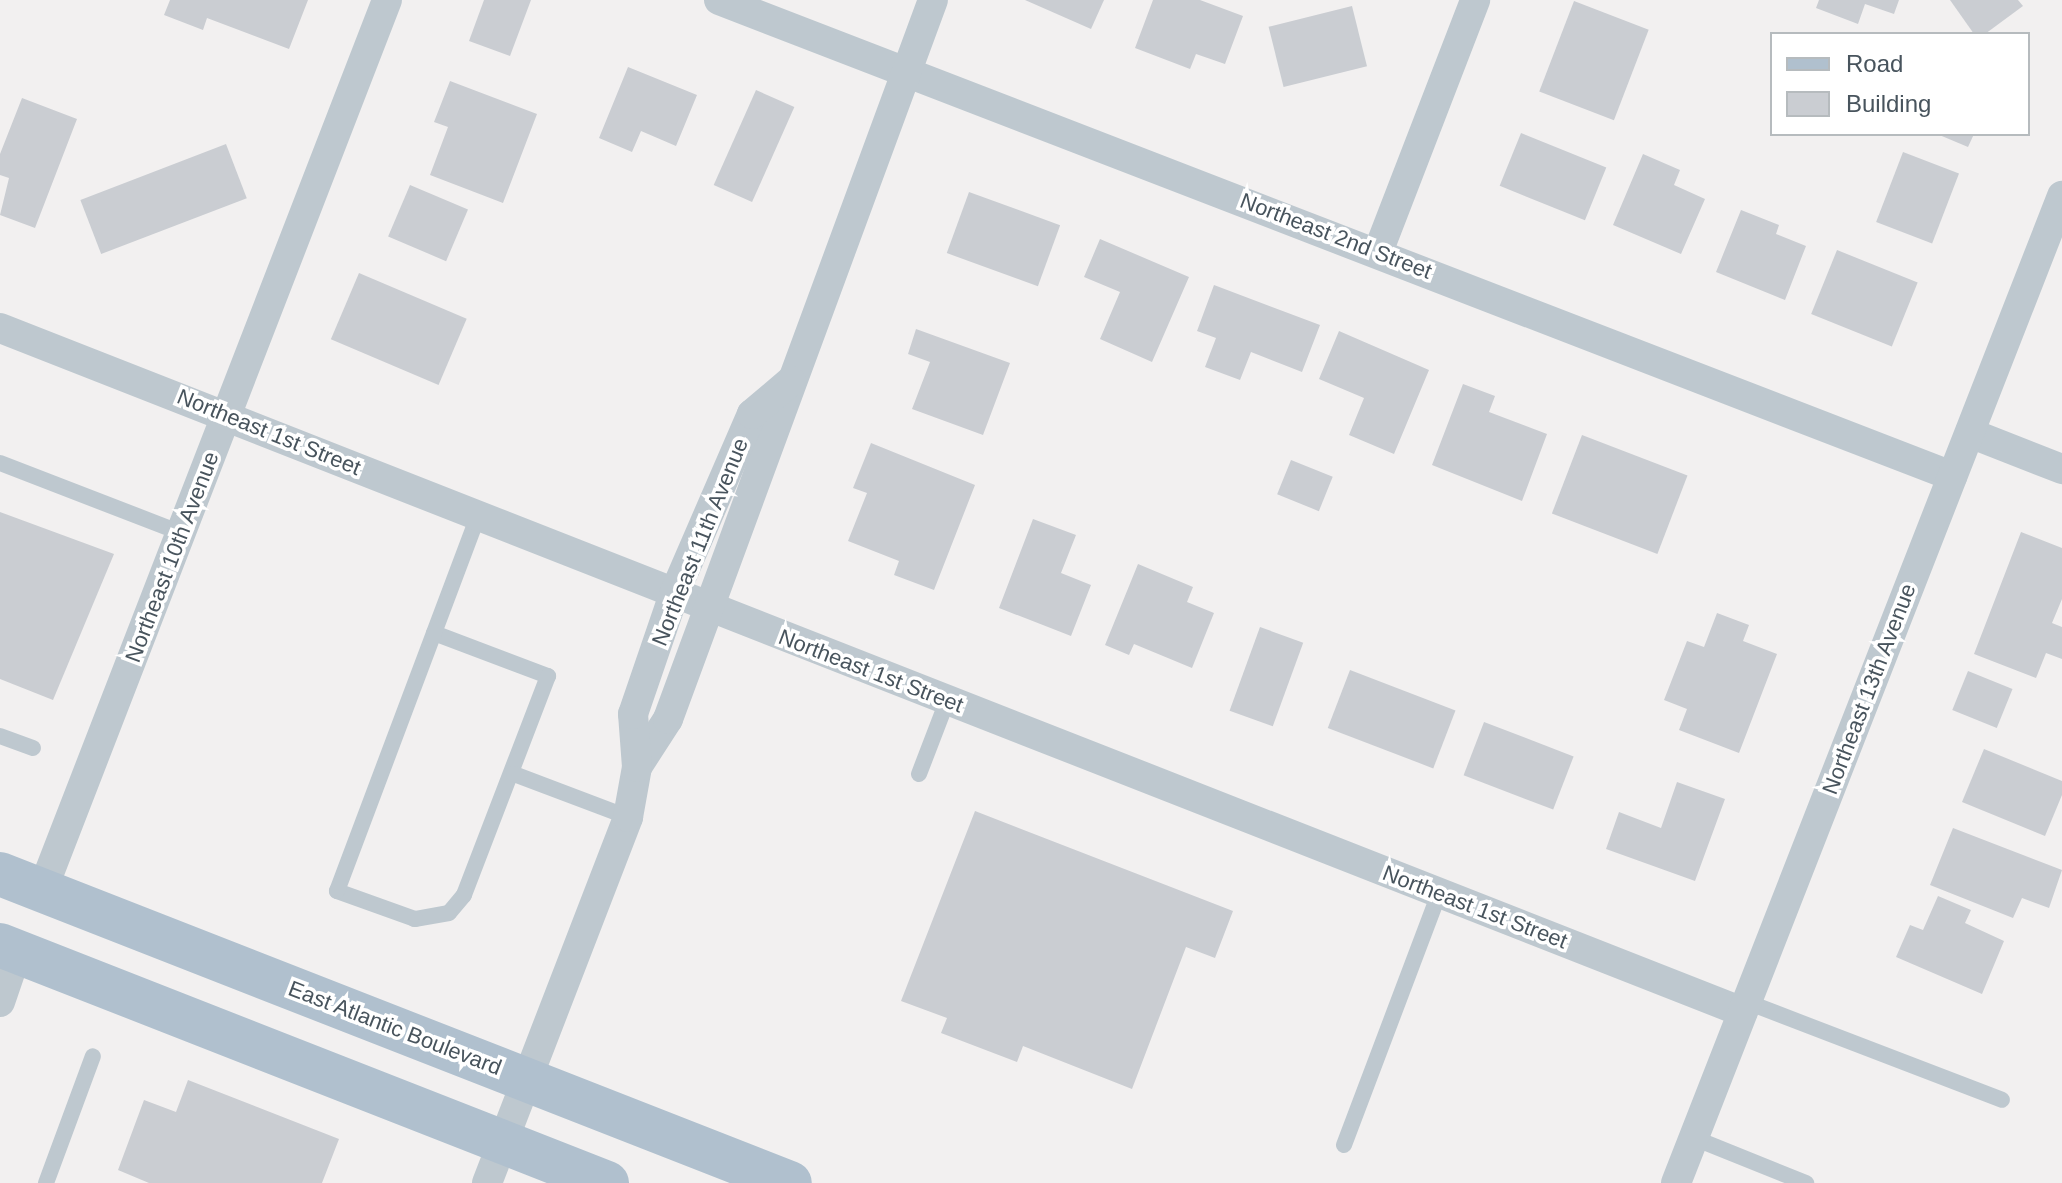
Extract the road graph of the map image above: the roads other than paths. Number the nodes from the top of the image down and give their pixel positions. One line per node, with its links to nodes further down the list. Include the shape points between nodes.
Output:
1 (387, 0): 10 (street, Northeast 10th Avenue)
2 (719, 0): 5 (street, Northeast 2nd Street)
3 (933, 0): 5 (street, Northeast 11th Avenue)
4 (1475, 0): 7 (street)
5 (906, 73): 7 (street, Northeast 2nd Street); 9 (street, Northeast 11th Avenue)
6 (2062, 196): 11 (street, Northeast 13th Avenue)
7 (1378, 252): 14 (street, Northeast 2nd Street)
8 (0, 328): 10 (street, Northeast 1st Street)
9 (791, 381): 17 (street, Northeast 11th Avenue, via 752,414); 18 (street, Northeast 11th Avenue)
10 (227, 415): 15 (street, Northeast 1st Street); 16 (street, Northeast 10th Avenue)
11 (1970, 433): 13 (street); 14 (street, Northeast 13th Avenue)
12 (0, 463): 16 (lane)
13 (2062, 469)
14 (1952, 476): 32 (street, Northeast 13th Avenue)
15 (478, 515): 17 (street, Northeast 1st Street); 19 (lane)
16 (181, 533): 28 (street, Northeast 10th Avenue)
17 (674, 594): 18 (street, Northeast 1st Street); 23 (street, Northeast 11th Avenue, via 633,714)
18 (708, 608): 20 (street, Northeast 1st Street); 23 (street, Northeast 11th Avenue, via 668,719)
19 (434, 633): 24 (lane, via 548,676); 24 (lane, via 337,891 415,919 449,913 464,895)
20 (947, 701): 25 (lane); 29 (street, Northeast 1st Street)
21 (0, 736): 22 (lane)
22 (33, 748)
23 (637, 767): 26 (street, Northeast 11th Avenue)
24 (514, 774): 26 (lane)
25 (919, 774)
26 (628, 817): 34 (street, Northeast 11th Avenue)
27 (0, 874): 28 (main road, East Atlantic Boulevard)
28 (42, 891): 34 (main road, East Atlantic Boulevard)
29 (1439, 893): 32 (street, Northeast 1st Street); 38 (lane)
30 (9, 948): 31 (street); 37 (main road)
31 (0, 1002)
32 (1745, 1007): 35 (lane); 36 (street, Northeast 13th Avenue)
33 (93, 1056): 40 (lane)
34 (526, 1080): 37 (street, Northeast 11th Avenue); 43 (main road, East Atlantic Boulevard)
35 (2002, 1100)
36 (1694, 1138): 39 (lane); 44 (street, Northeast 13th Avenue)
37 (503, 1142): 41 (street, Northeast 11th Avenue); 42 (main road)
38 (1344, 1145)
39 (1800, 1182)
40 (46, 1183)
41 (487, 1183)
42 (607, 1183)
43 (790, 1183)
44 (1676, 1183)

